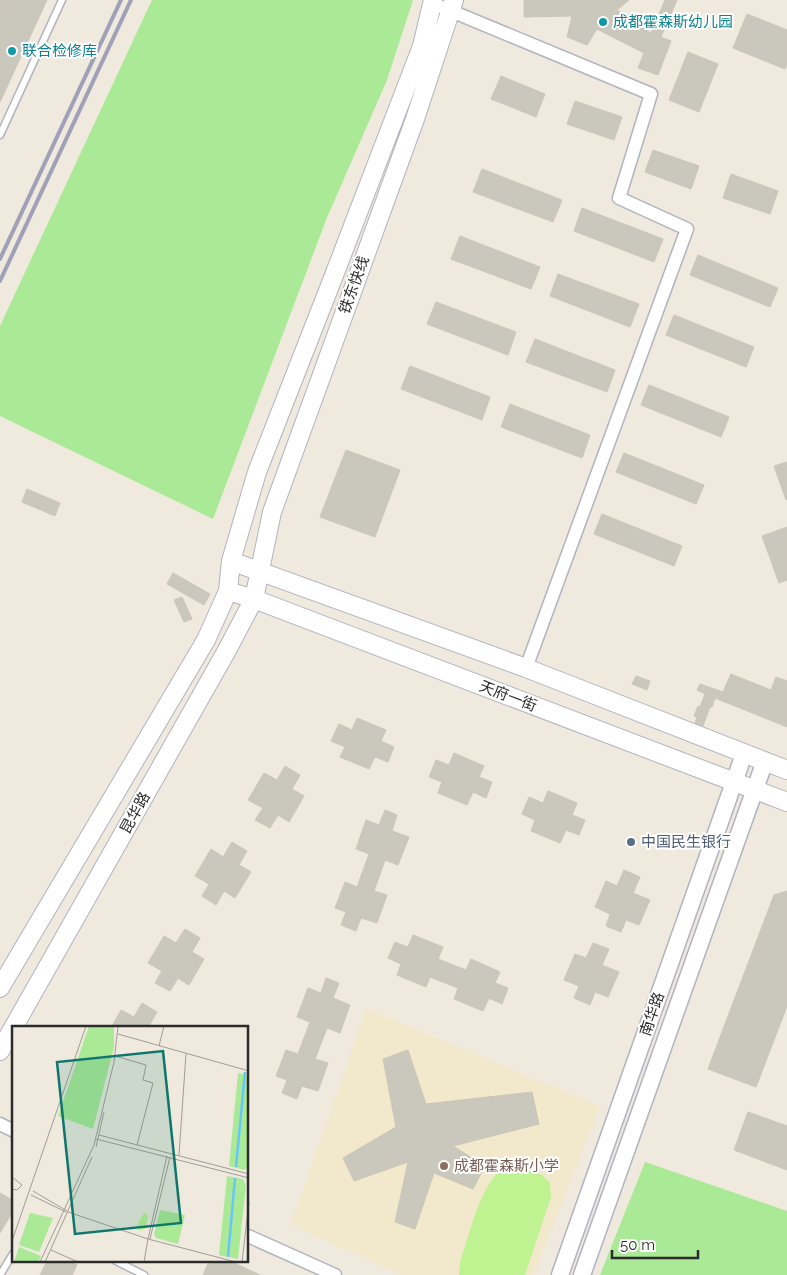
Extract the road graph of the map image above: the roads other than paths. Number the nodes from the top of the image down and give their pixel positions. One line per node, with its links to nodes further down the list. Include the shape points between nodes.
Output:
1 (62, 0): 4 (lane)
2 (433, 2): 3 (street); 5 (main road, 铁东快线, via 422,46 257,472)
3 (453, 5): 6 (main road, 铁东快线, via 416,119 281,484); 9 (street, via 651,94 619,198 687,229)
4 (0, 135)
5 (231, 561): 6 (main road); 7 (main road, 昆华路)
6 (260, 572): 8 (main road, 昆华路); 9 (main road)
7 (228, 591): 8 (main road, 天府一街); 16 (main road, 昆华路, via 206,640)
8 (254, 599): 13 (main road, 天府一街); 17 (main road, 昆华路)
9 (526, 668): 10 (main road)
10 (744, 754): 11 (main road); 13 (street, 南华路)
11 (765, 761): 12 (main road); 14 (street)
12 (787, 770)
13 (734, 782): 14 (main road, 天府一街); 28 (street, 南华路)
14 (754, 790): 15 (main road, 天府一街); 29 (street)
15 (787, 802)
16 (0, 988)
17 (14, 1026)
18 (12, 1030): 19 (main road, 昆华路)
19 (0, 1051)
20 (0, 1124): 21 (street)
21 (12, 1129)
22 (249, 1236): 27 (street)
23 (12, 1255): 25 (lane)
24 (118, 1262): 26 (lane)
25 (0, 1275)
26 (144, 1275)
27 (335, 1275)
28 (560, 1275)
29 (582, 1275)

